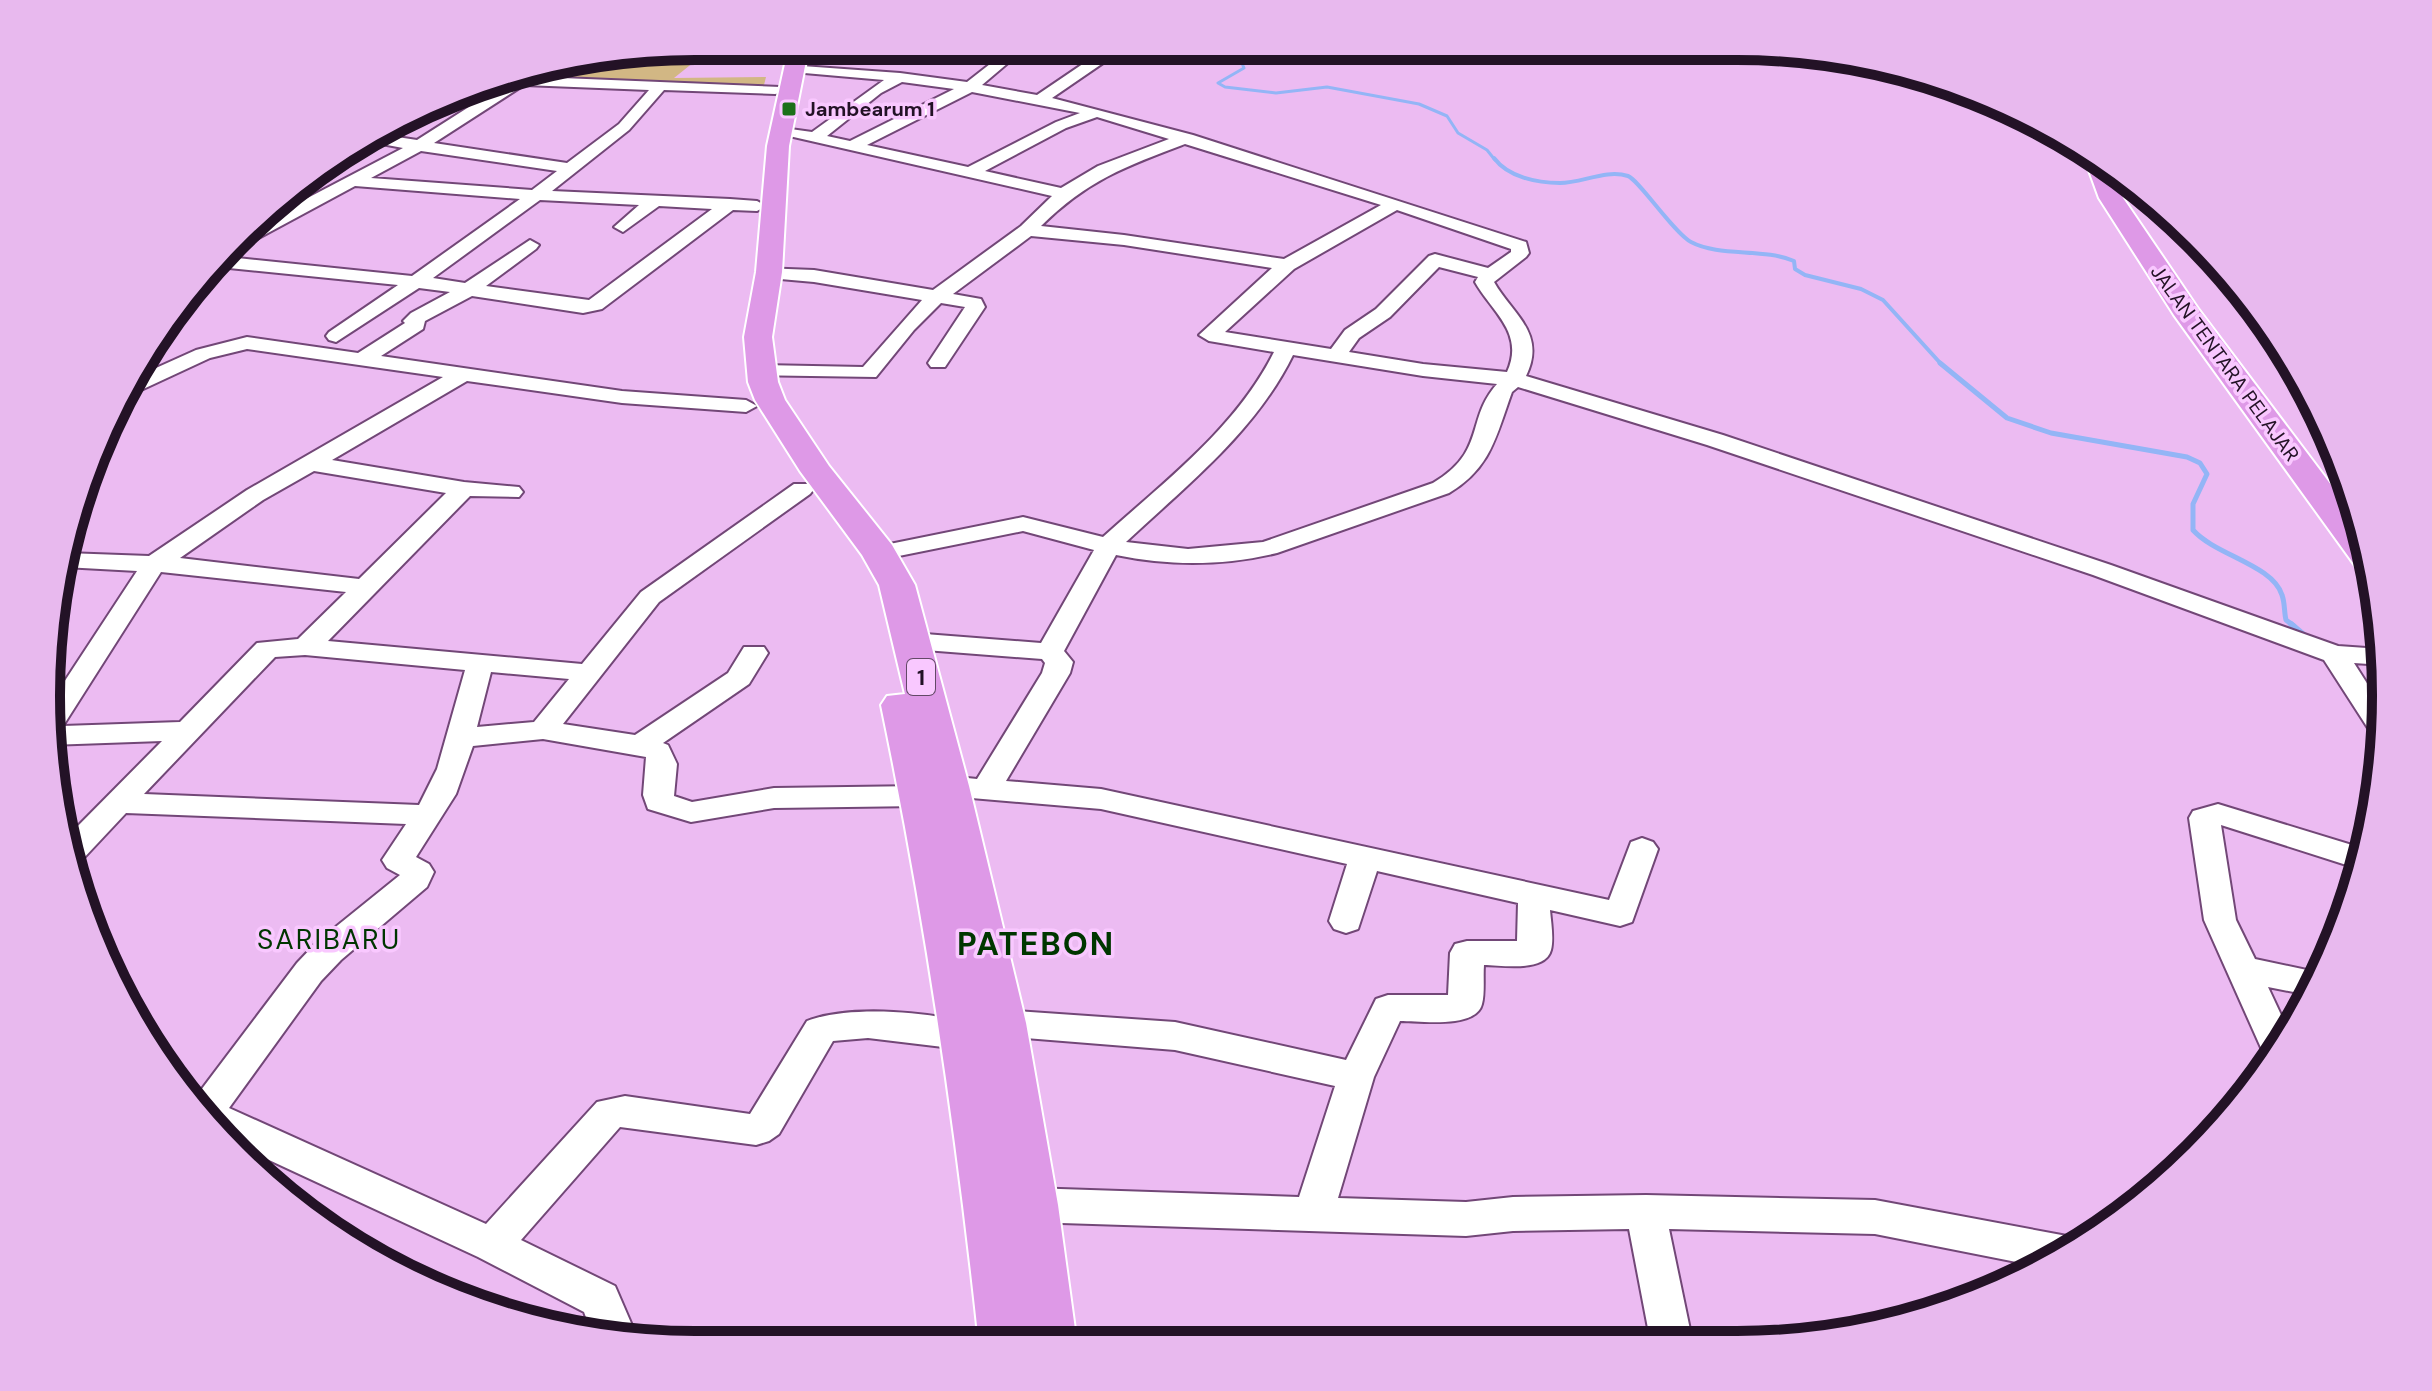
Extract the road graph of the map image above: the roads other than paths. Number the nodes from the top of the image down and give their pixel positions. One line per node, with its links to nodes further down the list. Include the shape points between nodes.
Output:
1 (1004, 60): 7 (street)
2 (1098, 60): 9 (street)
3 (788, 63): 4 (street); 6 (street); 11 (highway, 1); 24 (highway, 1, via 763,147)
4 (900, 77): 7 (street); 11 (street)
5 (533, 82): 6 (street)
6 (659, 87): 16 (street, via 624,127)
7 (970, 87): 9 (street); 15 (street)
8 (507, 89): 14 (street)
9 (1040, 99): 10 (street)
10 (1096, 112): 12 (street); 17 (street)
11 (798, 134): 15 (street); 24 (highway, 1)
12 (1187, 138): 23 (street, via 1104,169); 26 (street)
13 (387, 140): 14 (street)
14 (420, 145): 16 (street); 19 (street)
15 (852, 146): 17 (street)
16 (570, 168): 22 (street)
17 (969, 173): 23 (street)
18 (2103, 176): 52 (highway, JALAN TENTARA PELAJAR, via 2111,198 2179,303)
19 (354, 181): 21 (street); 22 (street)
20 (312, 189): 21 (street)
21 (333, 192): 27 (street)
22 (536, 194): 25 (street); 35 (street)
23 (1064, 194): 29 (street)
24 (755, 197): 25 (street); 33 (highway, 1); 36 (street, via 595,305); 47 (highway, 1, via 739,338)
25 (655, 201): 28 (street)
26 (1395, 204): 32 (street); 34 (street, via 1518,245 1520,253)
27 (267, 227)
28 (623, 227)
29 (1027, 230): 32 (street); 37 (street)
30 (530, 245): 36 (street)
31 (230, 263): 35 (street)
32 (1287, 265): 39 (street, via 1209,334)
33 (769, 272): 37 (street); 43 (highway, 1, via 758,337)
34 (1492, 275): 40 (street, via 1435,260 1383,313 1352,334); 45 (street, via 1484,282 1515,321 1522,342)
35 (419, 282): 36 (street); 38 (street, via 341,332)
36 (470, 289): 38 (street, via 418,317 416,325)
37 (935, 298): 42 (street, via 976,305); 43 (street, via 869,373)
38 (399, 336): 41 (street)
39 (1286, 349): 40 (street); 53 (street, via 1235,424)
40 (1335, 357): 45 (street)
41 (362, 359): 44 (street); 46 (street, via 238,344)
42 (938, 363)
43 (761, 371): 54 (highway, 1, via 770,400 816,471)
44 (464, 374): 47 (street, via 622,397); 48 (street)
45 (1514, 379): 53 (street, via 1502,390 1476,459 1441,488 1239,554 1159,556); 62 (street, via 1715,440)
46 (143, 382)
47 (746, 406): 50 (highway, 1)
48 (309, 463): 49 (street); 56 (street)
49 (464, 489): 51 (street); 57 (street)
50 (802, 489): 65 (street, via 650,597); 74 (highway, 1, via 841,532 873,590)
51 (511, 492)
52 (2351, 535)
53 (1108, 546): 54 (street, via 1023,524); 60 (street)
54 (879, 553): 58 (highway, 1, via 897,585)
55 (75, 560): 56 (street)
56 (154, 564): 57 (street); 66 (street)
57 (365, 587): 59 (street)
58 (912, 641): 60 (street); 74 (highway, 1)
59 (305, 647): 64 (street); 69 (street, via 267,649)
60 (1050, 652): 74 (street, via 1059,662 1056,673)
61 (754, 653): 72 (street, via 739,678)
62 (2340, 654): 63 (street); 67 (street)
63 (2371, 656)
64 (480, 663): 65 (street); 71 (street)
65 (590, 673): 68 (street)
66 (60, 709)
67 (2372, 710)
68 (543, 730): 71 (street); 72 (street)
69 (187, 731): 70 (street); 73 (street)
70 (61, 736)
71 (461, 738): 75 (street)
72 (640, 745): 74 (street, via 658,751 663,760 659,802 691,812 774,798)
73 (118, 803): 75 (street); 76 (street)
74 (948, 805): 79 (street, via 1101,799); 84 (highway, 1)
75 (428, 815): 87 (street, via 398,860 415,868 416,879 309,972)
76 (78, 844)
77 (1642, 849): 80 (street, via 1620,914)
78 (2351, 856): 82 (street, via 2218,814 2204,818 2220,920)
79 (1365, 858): 80 (street); 81 (street)
80 (1534, 895): 86 (street, via 1534,950 1467,953 1462,1008 1388,1008)
81 (1346, 921)
82 (2240, 968): 83 (street); 85 (street)
83 (2304, 982)
84 (984, 1030): 86 (street, via 1175,1036); 89 (highway, 1); 92 (street, via 848,1023 826,1027 766,1123 756,1130 610,1113); 95 (highway, 1, via 989,1172)
85 (2273, 1036)
86 (1356, 1077): 91 (street)
87 (210, 1105)
88 (226, 1123): 92 (street)
89 (1030, 1205): 91 (street); 96 (highway, 1)
90 (1646, 1212): 91 (street, via 1466,1219); 93 (street, via 1875,1217); 97 (street)
91 (1313, 1215)
92 (492, 1245): 94 (street, via 600,1299)
93 (2037, 1255)
94 (611, 1326)
95 (1007, 1331)
96 (1045, 1331)
97 (1669, 1331)

